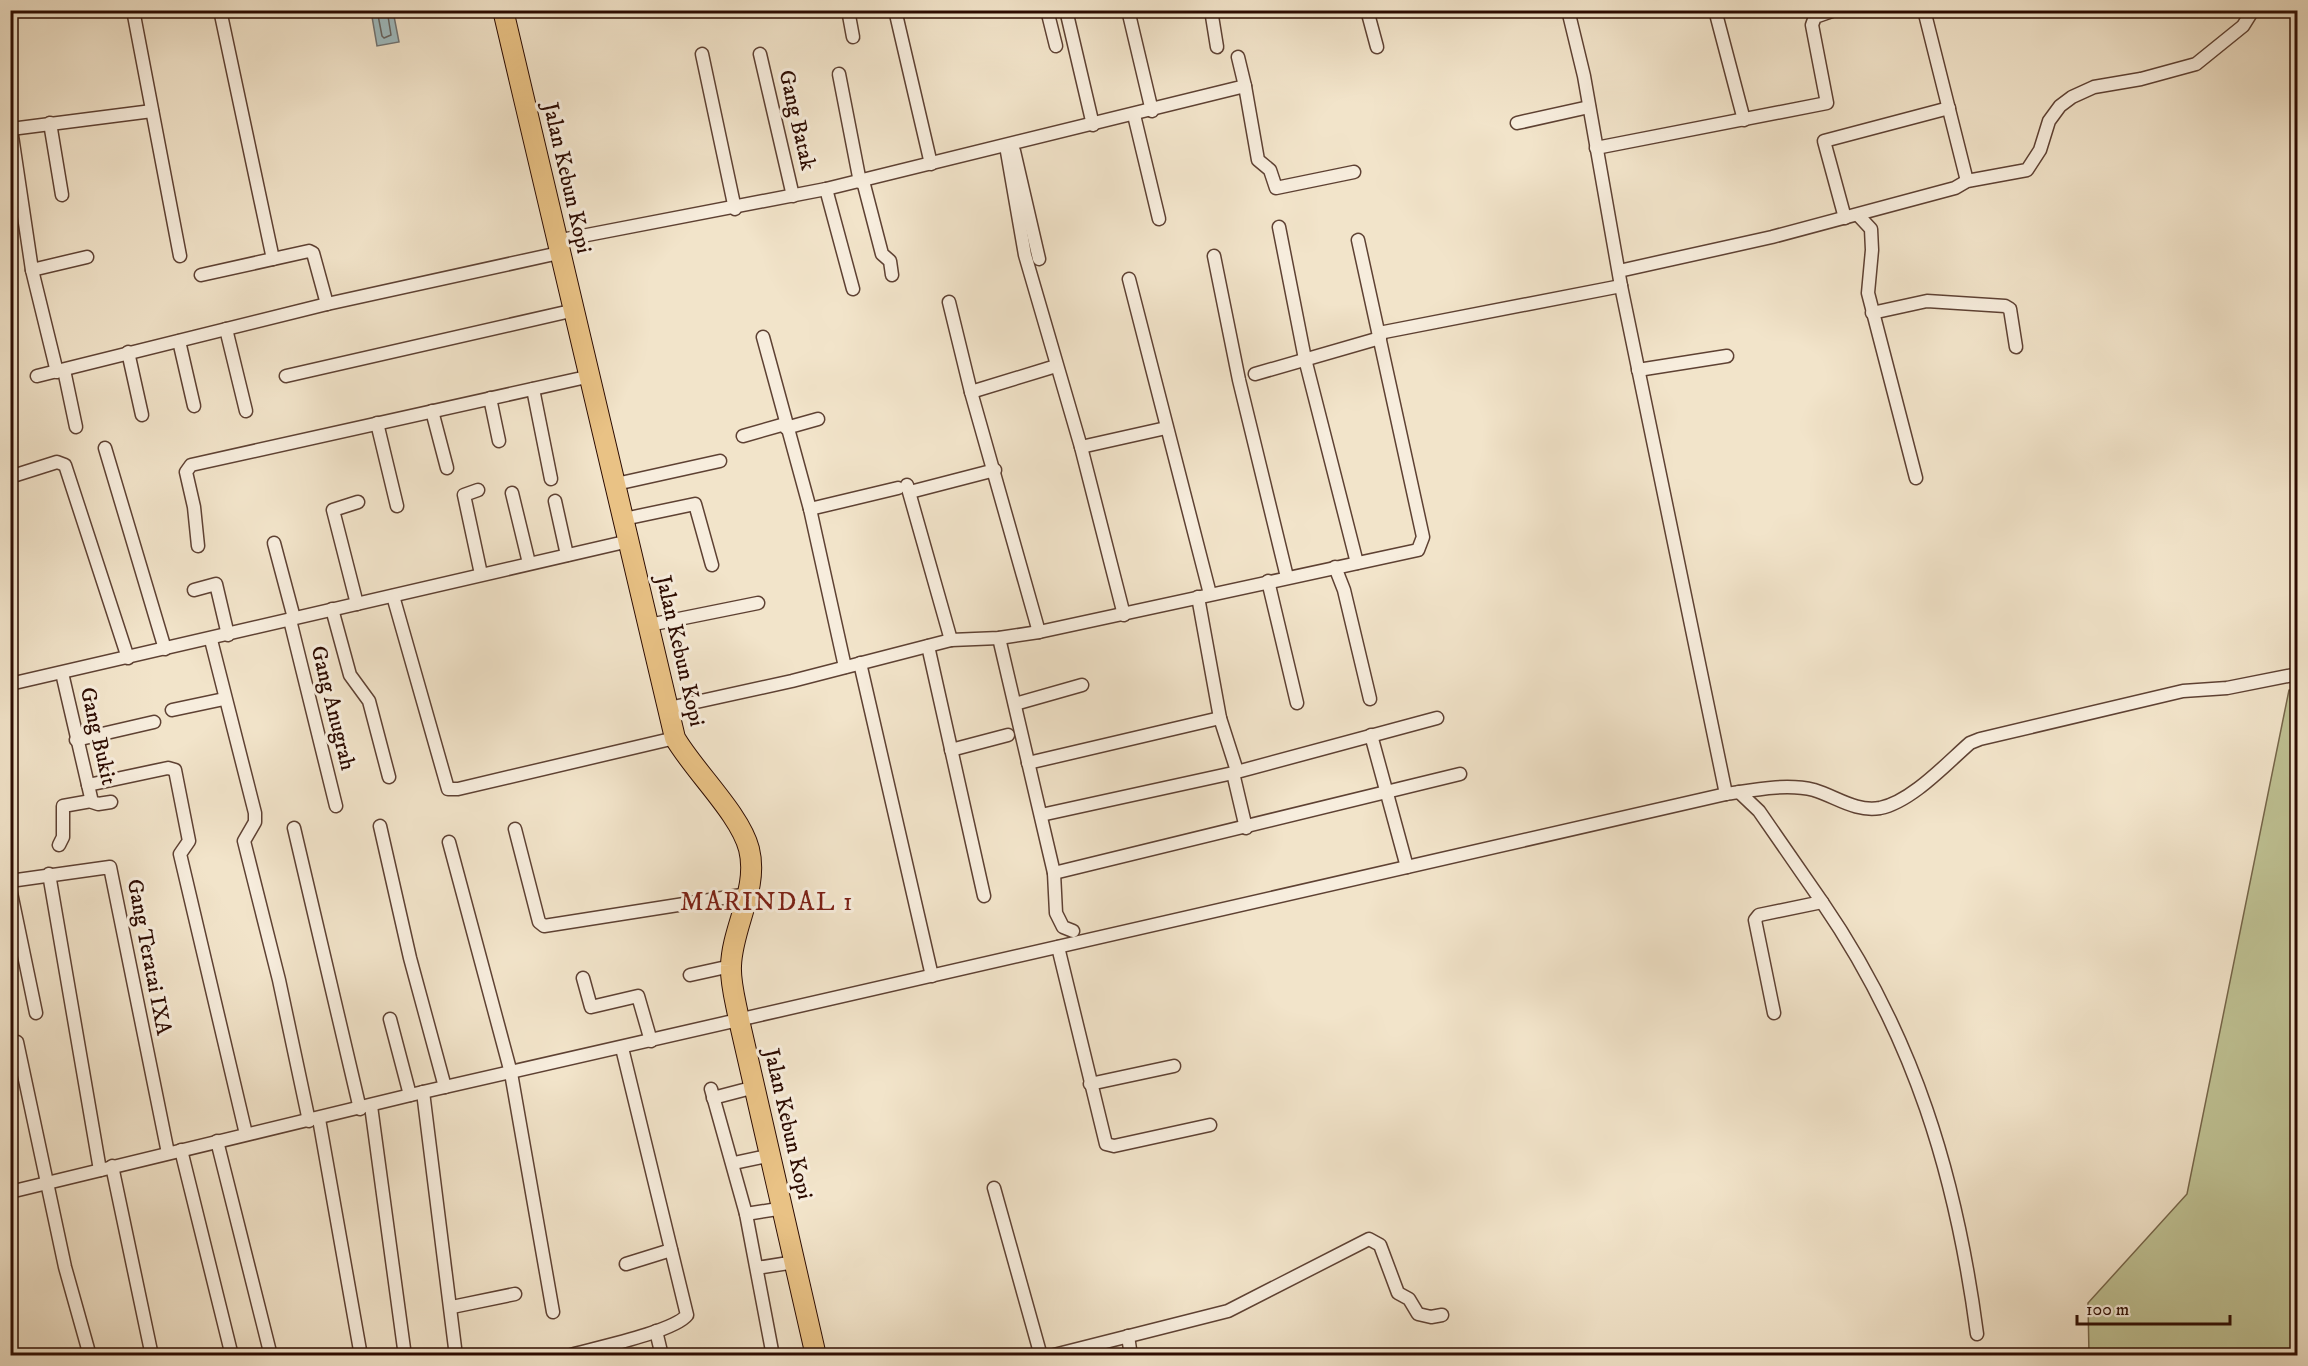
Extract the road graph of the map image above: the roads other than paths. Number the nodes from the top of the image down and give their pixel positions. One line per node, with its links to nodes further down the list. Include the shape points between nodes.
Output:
1 (133, 10): 27 (street)
2 (219, 10): 54 (street)
3 (503, 10): 50 (main road, Jalan Kebun Kopi)
4 (848, 10): 16 (street)
5 (895, 10): 37 (street)
6 (1047, 10): 17 (street)
7 (1066, 10): 33 (street)
8 (1128, 10): 28 (street)
9 (1211, 10): 18 (street)
10 (1367, 10): 19 (street)
11 (1568, 10): 25 (street)
12 (1714, 10): 30 (street)
13 (1835, 10): 30 (street, via 1812,20 1827,103)
14 (1924, 10): 26 (street)
15 (2253, 10): 40 (street, via 2242,26 2196,64 2094,87 2072,97 2049,121 2040,150 2027,170)
16 (853, 37)
17 (1056, 46)
18 (1217, 47)
19 (1377, 47)
20 (702, 54): 44 (street)
21 (760, 54): 43 (street, Gang Batak)
22 (1238, 57): 24 (street)
23 (839, 74): 39 (street)
24 (1245, 86): 28 (street); 38 (street, via 1258,160 1270,170 1276,188)
25 (1589, 107): 32 (street); 36 (street)
26 (1949, 108): 40 (street); 46 (street, via 1824,141)
27 (152, 111): 31 (street); 51 (street)
28 (1152, 111): 29 (street)
29 (1134, 115): 33 (street); 47 (street)
30 (1744, 120): 36 (street)
31 (50, 123): 34 (street); 42 (street)
32 (1517, 123)
33 (1093, 125): 35 (street)
34 (11, 126): 56 (street)
35 (1009, 145): 37 (street); 55 (street); 75 (street, via 1025,255)
36 (1596, 148): 57 (street)
37 (931, 164): 39 (street)
38 (1354, 172)
39 (861, 181): 41 (street); 59 (street)
40 (1967, 181): 45 (street, via 1955,188)
41 (826, 189): 43 (street); 62 (street)
42 (62, 195)
43 (793, 196): 44 (street)
44 (735, 208): 50 (street)
45 (1858, 215): 46 (street); 66 (street, via 1871,229 1868,283)
46 (1845, 218): 57 (street)
47 (1159, 219)
48 (1279, 227): 74 (street)
49 (1358, 240): 68 (street)
50 (558, 247): 64 (street); 65 (main road, Jalan Kebun Kopi)
51 (180, 256)
52 (1214, 256): 122 (street, via 1239,380)
53 (87, 257): 56 (street)
54 (273, 259): 58 (street); 64 (street, via 305,250 313,253)
55 (1039, 259)
56 (32, 270): 77 (street)
57 (1619, 271): 61 (street)
58 (201, 275)
59 (892, 275)
60 (1129, 279): 93 (street)
61 (1621, 286): 68 (street); 76 (street)
62 (854, 289)
63 (950, 302): 83 (street)
64 (327, 304): 67 (street)
65 (575, 310): 80 (street); 81 (main road, Jalan Kebun Kopi)
66 (1872, 313): 71 (street, via 1928,301 2005,306 2010,309); 102 (street)
67 (226, 329): 70 (street); 86 (street)
68 (1379, 336): 74 (street); 118 (street, via 1424,537 1418,550)
69 (763, 337): 91 (street)
70 (179, 341): 72 (street); 85 (street)
71 (2016, 347)
72 (128, 352): 77 (street); 88 (street)
73 (1727, 356): 76 (street)
74 (1305, 359): 78 (street); 118 (street)
75 (1056, 366): 83 (street); 96 (street)
76 (1638, 370): 168 (street)
77 (60, 371): 79 (street); 92 (street)
78 (1255, 374)
79 (37, 376)
80 (286, 376)
81 (591, 376): 82 (street); 104 (main road, Jalan Kebun Kopi)
82 (534, 388): 84 (street); 103 (street)
83 (971, 392): 100 (street)
84 (490, 398): 87 (street); 95 (street)
85 (194, 406)
86 (246, 411)
87 (432, 411): 90 (street); 99 (street)
88 (142, 415)
89 (818, 419): 91 (street)
90 (377, 423): 110 (street); 115 (street, via 191,465 186,479)
91 (786, 426): 94 (street); 111 (street)
92 (76, 427)
93 (1166, 428): 96 (street); 125 (street)
94 (743, 436)
95 (500, 441)
96 (1081, 447): 130 (street)
97 (105, 448): 139 (street)
98 (720, 461): 104 (street)
99 (447, 468)
100 (994, 470): 105 (street); 133 (street)
101 (16, 475): 140 (street, via 57,462 64,465)
102 (1916, 478)
103 (551, 479)
104 (616, 484): 112 (main road, Jalan Kebun Kopi)
105 (905, 489): 111 (street); 137 (street)
106 (478, 490): 121 (street, via 464,495)
107 (512, 493): 117 (street)
108 (555, 501): 116 (street)
109 (358, 502): 128 (street, via 333,510)
110 (397, 506)
111 (810, 509): 142 (street)
112 (624, 519): 113 (main road, Jalan Kebun Kopi); 119 (street, via 695,504)
113 (629, 541): 116 (street); 132 (main road, Jalan Kebun Kopi)
114 (274, 543): 131 (street, Gang Anugrah)
115 (198, 546)
116 (567, 555): 117 (street)
117 (529, 563): 121 (street)
118 (1357, 563): 120 (street)
119 (711, 565)
120 (1335, 567): 122 (street); 148 (street)
121 (481, 574): 126 (street)
122 (1287, 577): 123 (street)
123 (1268, 581): 125 (street); 149 (street)
124 (194, 590): 134 (street, via 216,584)
125 (1204, 595): 130 (street); 153 (street)
126 (393, 596): 128 (street); 158 (street, via 448,789)
127 (758, 603): 132 (street)
128 (357, 604): 129 (street)
129 (332, 609): 131 (street); 164 (street, via 350,675 369,701)
130 (1124, 615): 133 (street)
131 (292, 619): 134 (street); 171 (street, Gang Anugrah)
132 (649, 625): 151 (main road, Jalan Kebun Kopi)
133 (1039, 632): 135 (street)
134 (228, 635): 136 (street)
135 (999, 638): 137 (street); 150 (street)
136 (211, 640): 139 (street); 147 (street)
137 (951, 640): 138 (street)
138 (928, 646): 141 (street); 160 (street)
139 (165, 649): 140 (street)
140 (128, 658): 143 (street)
141 (860, 663): 142 (street); 191 (street)
142 (844, 667): 151 (street)
143 (62, 674): 145 (street); 159 (street, Gang Bukit)
144 (2298, 674): 167 (street, via 2227,688 2183,691 1980,739 1970,743 1905,798 1881,808 1860,809 1813,790)
145 (10, 684)
146 (1082, 685): 150 (street)
147 (224, 699): 152 (street); 208 (street, via 256,818 244,842)
148 (1370, 699)
149 (1297, 703)
150 (1015, 704): 161 (street)
151 (669, 708): 158 (main road, Jalan Kebun Kopi)
152 (172, 710)
153 (1220, 718): 161 (street); 162 (street)
154 (1437, 718): 157 (street)
155 (154, 722): 159 (street)
156 (1008, 735): 160 (street)
157 (1371, 735): 162 (street); 166 (street)
158 (675, 738): 184 (main road, Jalan Kebun Kopi, via 740,828 749,849)
159 (76, 740): 165 (street, Gang Bukit)
160 (951, 750): 185 (street)
161 (1028, 763): 172 (street)
162 (1235, 772): 172 (street); 175 (street)
163 (1460, 774): 166 (street)
164 (389, 777)
165 (88, 785): 170 (street, Gang Bukit); 210 (street, via 168,768 175,770 189,841 180,854)
166 (1387, 791): 175 (street); 179 (street)
167 (1739, 792): 168 (street); 186 (street, via 1759,811)
168 (1726, 794): 179 (street)
169 (111, 802): 170 (street)
170 (94, 803): 178 (street, via 63,806 63,837)
171 (336, 806)
172 (1041, 815): 180 (street)
173 (380, 826): 203 (street)
174 (294, 828): 207 (street)
175 (1246, 828): 180 (street)
176 (514, 829): 184 (street, via 539,922 544,926)
177 (449, 842): 201 (street)
178 (59, 845)
179 (1407, 867): 188 (street)
180 (1054, 873): 187 (street, via 1056,913 1064,927)
181 (49, 874): 182 (street, Gang Teratai IXA); 213 (street, Gang Teratai IXA, via 110,867); 216 (street)
182 (10, 881)
183 (10, 888): 193 (street)
184 (748, 894): 189 (main road, Jalan Kebun Kopi)
185 (984, 896)
186 (1822, 902): 194 (street, via 1759,915 1755,920); 231 (street, via 1894,1027 1926,1102 1964,1248)
187 (1072, 931)
188 (1058, 947): 191 (street); 202 (street)
189 (730, 966): 190 (street); 196 (main road, Jalan Kebun Kopi)
190 (690, 975)
191 (932, 976): 196 (street)
192 (583, 978): 197 (street, via 591,1007 638,996)
193 (36, 1013)
194 (1774, 1013)
195 (390, 1019): 206 (street)
196 (739, 1020): 197 (street); 204 (main road, Jalan Kebun Kopi)
197 (651, 1041): 199 (street)
198 (16, 1042): 217 (street)
199 (622, 1048): 201 (street); 222 (street)
200 (1174, 1066): 202 (street)
201 (511, 1073): 203 (street); 228 (street)
202 (1090, 1084): 209 (street, via 1108,1146)
203 (445, 1087): 205 (street)
204 (755, 1087): 214 (main road, Jalan Kebun Kopi); 215 (street, via 712,1093)
205 (423, 1092): 206 (street); 227 (street)
206 (410, 1095): 207 (street)
207 (365, 1107): 208 (street); 239 (street)
208 (314, 1120): 210 (street); 238 (street)
209 (1210, 1125)
210 (246, 1134): 211 (street)
211 (217, 1141): 212 (street); 237 (street)
212 (181, 1150): 213 (street); 236 (street)
213 (168, 1153): 216 (street)
214 (772, 1155): 215 (street); 220 (main road, Jalan Kebun Kopi)
215 (734, 1163): 221 (street)
216 (106, 1168): 217 (street); 235 (street)
217 (47, 1182): 219 (street); 234 (street)
218 (994, 1188): 244 (street)
219 (10, 1192)
220 (784, 1208): 221 (street); 223 (main road, Jalan Kebun Kopi)
221 (746, 1214): 225 (street)
222 (671, 1250): 224 (street); 230 (street, via 687,1315)
223 (795, 1262): 225 (street); 243 (main road, Jalan Kebun Kopi)
224 (626, 1264)
225 (757, 1268): 242 (street)
226 (515, 1294): 227 (street)
227 (452, 1306): 240 (street)
228 (553, 1312)
229 (1442, 1315): 232 (street, via 1418,1314 1408,1299 1398,1293 1380,1245 1369,1239 1228,1311)
230 (656, 1331): 233 (street); 241 (street)
231 (1977, 1334)
232 (1128, 1336): 245 (street); 246 (street)
233 (573, 1355)
234 (90, 1356)
235 (152, 1356)
236 (232, 1356)
237 (271, 1356)
238 (361, 1356)
239 (405, 1356)
240 (456, 1356)
241 (663, 1356)
242 (774, 1356)
243 (816, 1356)
244 (1041, 1356)
245 (1050, 1356)
246 (1131, 1356)

